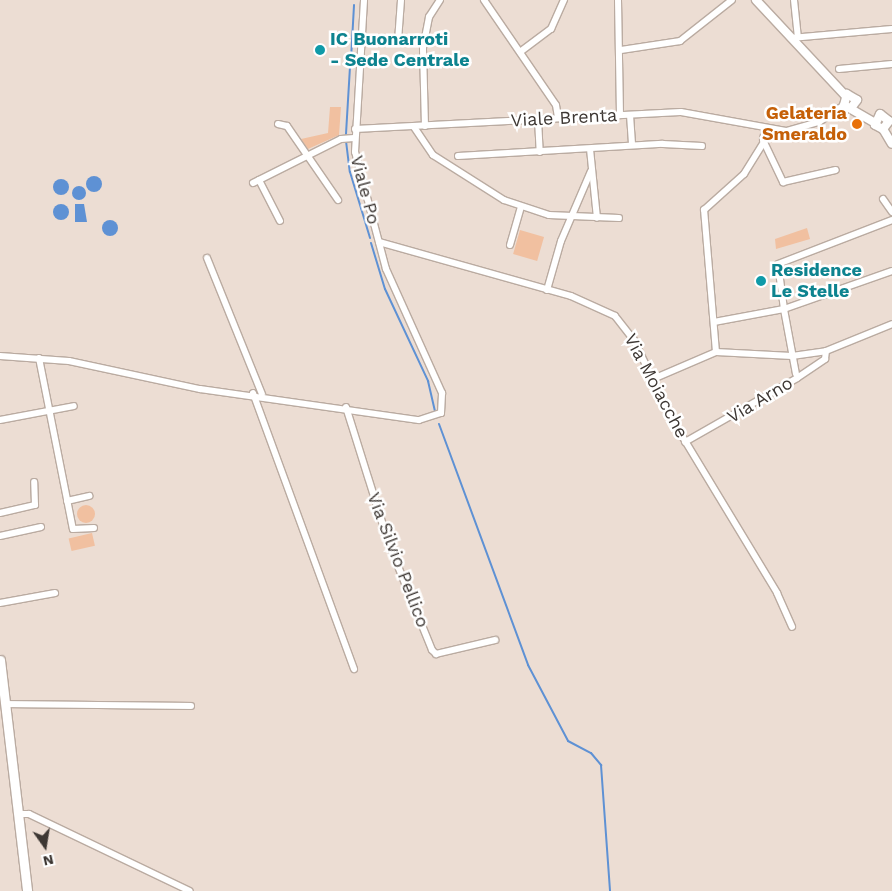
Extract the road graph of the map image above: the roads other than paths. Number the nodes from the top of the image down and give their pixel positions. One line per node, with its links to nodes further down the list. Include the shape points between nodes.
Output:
1 (364, 0): 29 (street, Viale Po)
2 (401, 0): 12 (street)
3 (440, 0): 27 (street, via 429,17 423,48)
4 (484, 0): 14 (street)
5 (564, 0): 14 (street, via 551,29)
6 (618, 0): 13 (street)
7 (732, 0): 13 (street, via 680,41)
8 (756, 0): 11 (street)
9 (794, 0): 11 (street)
10 (892, 29): 11 (street)
11 (794, 38): 17 (street)
12 (398, 41)
13 (621, 50): 21 (street)
14 (520, 52): 23 (street, via 556,105)
15 (892, 64): 16 (street)
16 (839, 70)
17 (845, 95): 18 (street, via 854,95); 19 (street)
18 (857, 100): 19 (street); 22 (street, via 865,110)
19 (848, 107): 25 (street); 30 (street, Viale Brenta, via 803,128)
20 (630, 114): 21 (street, Viale Brenta); 30 (street, Viale Brenta, via 696,112); 35 (street)
21 (620, 115): 23 (street, Viale Brenta)
22 (886, 116): 25 (street); 31 (street)
23 (558, 118): 24 (street, Viale Brenta)
24 (538, 119): 27 (street, Viale Brenta); 38 (street)
25 (874, 122): 31 (street)
26 (278, 124): 39 (street, Viale Po, via 287,126)
27 (425, 126): 28 (street, Viale Brenta)
28 (414, 127): 29 (street, Viale Brenta); 45 (street, via 433,155)
29 (355, 128): 32 (street, Viale Po)
30 (768, 129): 33 (street)
31 (883, 129): 34 (street)
32 (354, 138): 39 (street, Viale Po); 52 (street, Viale Po)
33 (766, 144): 41 (street, via 783,182); 60 (street, via 744,174 704,210)
34 (892, 144)
35 (632, 145): 36 (street); 37 (street)
36 (702, 146)
37 (590, 149): 38 (street); 42 (street)
38 (540, 152): 40 (street)
39 (307, 156): 44 (street, Viale Po); 51 (street, Viale Po, via 256,182)
40 (458, 156)
41 (836, 170)
42 (591, 171): 47 (street); 48 (street)
43 (884, 199): 46 (street)
44 (338, 200)
45 (521, 207): 47 (street); 53 (street)
46 (892, 212)
47 (570, 218): 48 (street); 58 (street)
48 (597, 218): 49 (street)
49 (619, 218)
50 (892, 220): 59 (street, via 778,266)
51 (280, 221)
52 (379, 242): 54 (street, Via Moiacche); 55 (street)
53 (510, 245)
54 (400, 247): 55 (street, Via Moiacche); 58 (street, Via Moiacche)
55 (382, 250): 72 (street, via 442,393 444,408 436,417 418,420)
56 (207, 258): 70 (street)
57 (892, 271): 59 (street)
58 (547, 290): 68 (street, Via Moiacche, via 615,316 628,330)
59 (784, 309): 60 (street); 65 (street)
60 (714, 322): 63 (street)
61 (892, 324): 62 (street)
62 (826, 351): 65 (street); 75 (street, Via Arno, via 825,359 797,378)
63 (716, 352): 65 (street); 68 (street)
64 (0, 356): 66 (street)
65 (792, 356): 67 (street)
66 (39, 358): 69 (street, via 200,389); 73 (street)
67 (796, 374)
68 (653, 379): 75 (street, Via Moiacche)
69 (253, 393): 70 (street); 88 (street)
70 (262, 394): 72 (street)
71 (74, 406): 73 (street)
72 (346, 407): 86 (street, Via Silvio Pellico, via 389,544 432,650 436,654)
73 (49, 411): 74 (street); 78 (street)
74 (0, 420)
75 (685, 442): 85 (street, Via Moiacche, via 777,593)
76 (34, 482): 79 (street, via 35,505)
77 (89, 496): 78 (street)
78 (67, 501): 81 (street, via 74,532)
79 (0, 513)
80 (41, 527): 82 (street)
81 (94, 528)
82 (0, 536)
83 (55, 593): 84 (street)
84 (0, 604)
85 (792, 627)
86 (495, 640)
87 (0, 660): 89 (main road)
88 (354, 669)
89 (5, 704): 90 (street); 91 (main road)
90 (191, 706)
91 (18, 814): 92 (main road); 93 (street, via 29,814)
92 (27, 891)
93 (190, 891)

